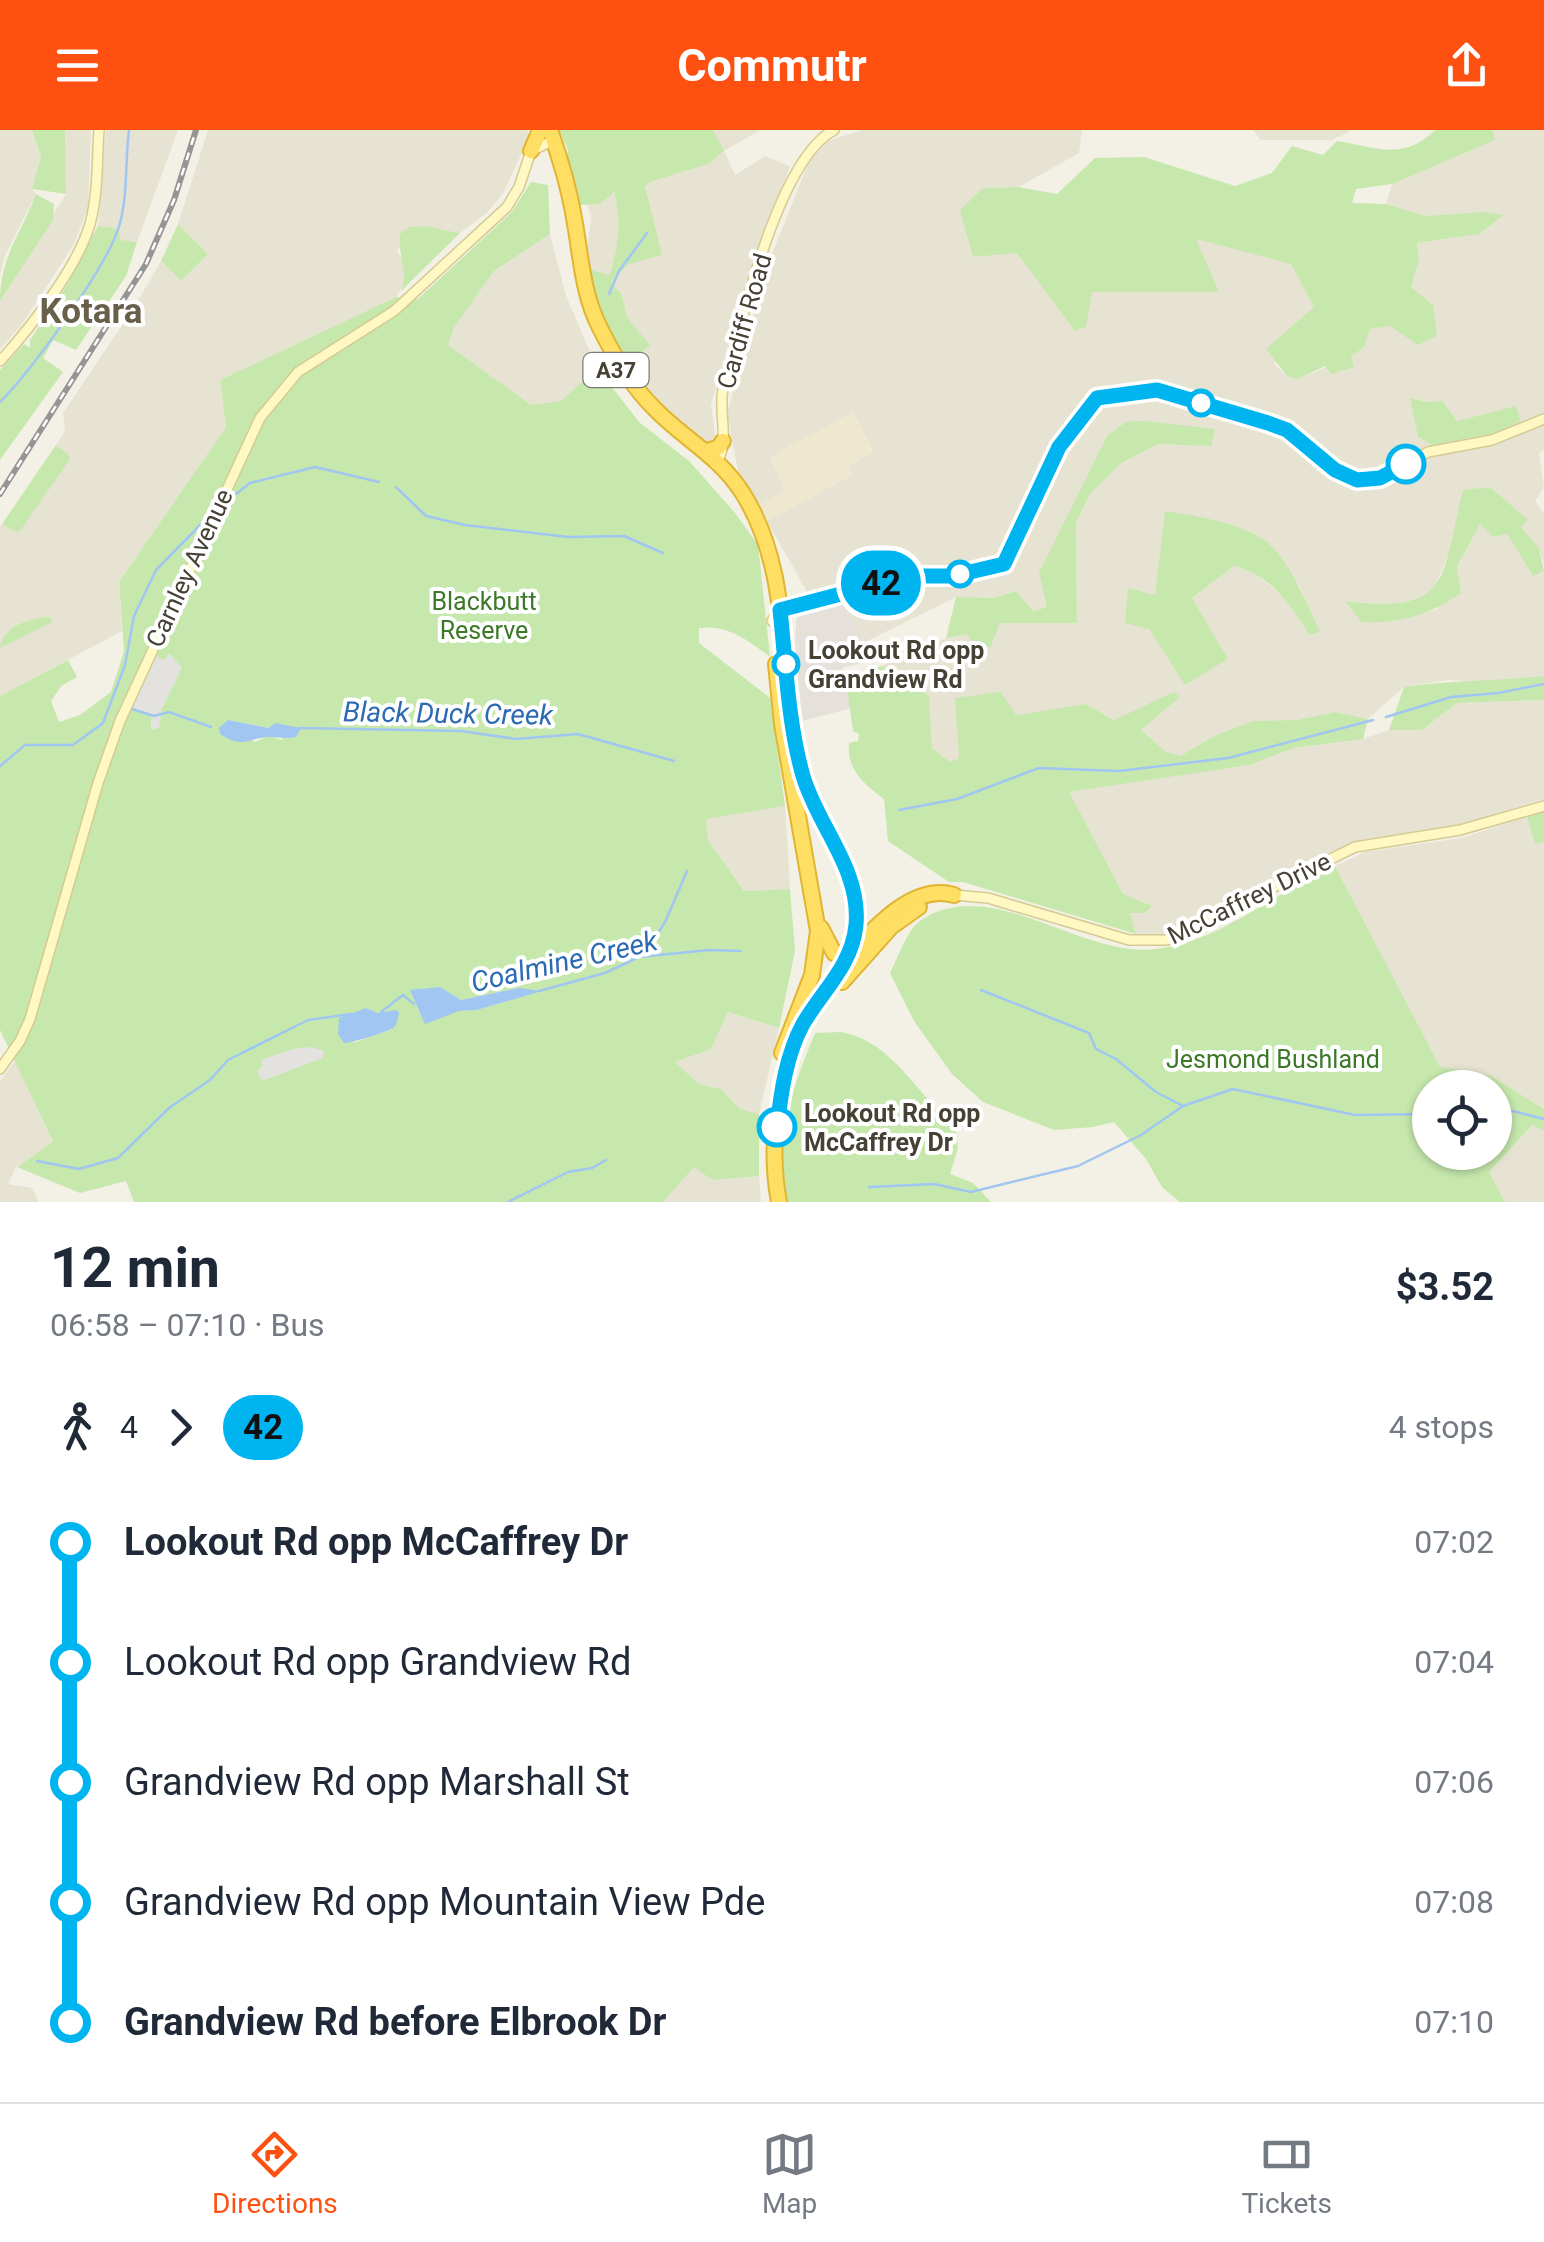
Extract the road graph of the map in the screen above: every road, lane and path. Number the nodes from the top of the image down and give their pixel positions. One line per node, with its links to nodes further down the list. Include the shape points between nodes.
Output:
1 (99, 130): 6 (main road, via 92,216 82,246)
2 (834, 130): 8 (main road, Cardiff Road, via 801,161 770,232 722,395)
3 (547, 138): 4 (highway); 5 (main road, Carnley Avenue); 9 (highway, A37, via 571,200 587,297 600,328 649,403)
4 (530, 150): 5 (main road, Carnley Avenue)
5 (526, 166): 22 (main road, Carnley Avenue, via 507,207 394,311 298,372 260,418 120,721 34,1009)
6 (0, 361)
7 (1544, 419): 11 (main road, via 1492,440 1428,452 1363,480 1340,473 1287,430 1268,423 1157,390 1097,398 1059,447 1004,564 953,576 909,576)
8 (723, 440): 9 (highway); 10 (main road, Cardiff Road)
9 (713, 459): 10 (highway, A37); 11 (highway, A37, via 758,538)
10 (736, 482): 11 (highway, A37, via 767,539)
11 (776, 616): 14 (highway, A37, via 782,724); 15 (highway, A37, via 800,763)
12 (1544, 806): 13 (main road, McCaffrey Drive, via 1460,830 1355,848 1168,940 1129,940 988,898)
13 (954, 895): 16 (highway, via 918,898); 19 (highway, via 912,908); 20 (highway, via 897,922)
14 (814, 899): 18 (highway); 21 (highway, A37, via 816,960)
15 (857, 904): 16 (highway, via 866,924); 17 (highway)
16 (882, 922): 19 (highway)
17 (855, 934): 18 (highway, via 844,951); 19 (highway)
18 (830, 949): 19 (highway)
19 (848, 956): 20 (highway); 21 (highway, via 808,1005)
20 (810, 1014): 21 (highway)
21 (787, 1051): 23 (highway, A37, via 770,1111)
22 (0, 1070)
23 (776, 1202)

